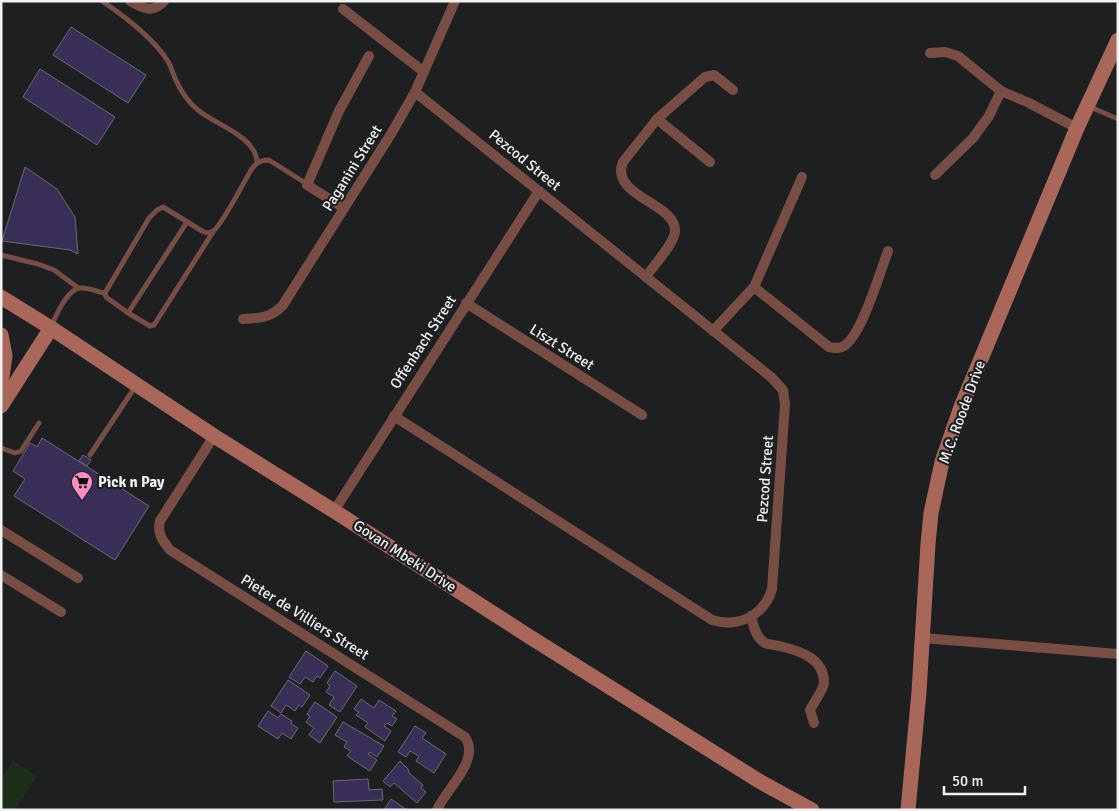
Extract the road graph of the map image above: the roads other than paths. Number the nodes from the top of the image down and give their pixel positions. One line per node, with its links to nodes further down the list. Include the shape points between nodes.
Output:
1 (102, 1): 17 (lane, via 162,51 177,84 191,104 250,145)
2 (130, 1): 3 (street, via 151,10)
3 (164, 1)
4 (455, 1): 9 (street, Paganini Street)
5 (343, 9): 9 (street)
6 (1118, 40): 13 (street, M.C. Roode Drive)
7 (930, 53): 11 (street, via 945,52 958,56)
8 (369, 56): 21 (street, via 339,111)
9 (424, 72): 12 (street, Paganini Street)
10 (733, 90): 14 (street, via 717,76 709,75)
11 (1001, 91): 16 (street); 19 (street, via 978,132)
12 (415, 92): 22 (street, Pezcod Street); 23 (street, Paganini Street)
13 (1088, 106): 15 (lane); 16 (street, M.C. Roode Drive)
14 (657, 119): 18 (street); 28 (street, via 620,170 623,181 670,218 676,230 674,238)
15 (1118, 119)
16 (1078, 128): 54 (street, M.C. Roode Drive, via 961,407 942,462 932,513)
17 (257, 162): 21 (lane, via 269,160); 25 (lane)
18 (710, 162)
19 (935, 175)
20 (802, 178): 30 (street)
21 (307, 185): 23 (street)
22 (539, 191): 28 (street, Pezcod Street); 33 (street, Offenbach Street)
23 (344, 208): 35 (street, Paganini Street, via 276,313 264,318)
24 (187, 222): 25 (lane, via 202,231); 31 (lane, via 163,207 157,210 149,218); 34 (lane)
25 (213, 232): 34 (lane, via 154,325 150,326)
26 (888, 251): 30 (street, via 855,335 843,347 829,347)
27 (1, 254): 29 (lane, via 54,270)
28 (646, 277): 37 (street, Pezcod Street)
29 (78, 287): 31 (lane); 36 (lane, via 58,311)
30 (754, 287): 37 (street)
31 (105, 293): 34 (lane)
32 (1, 297): 36 (street, Govan Mbeki Drive)
33 (466, 303): 42 (street, Liszt Street); 43 (street, Offenbach Street)
34 (128, 313)
35 (243, 319)
36 (51, 328): 40 (street, Govan Mbeki Drive); 41 (street)
37 (713, 331): 53 (street, Pezcod Street, via 771,377 784,395 772,589 769,600)
38 (1, 335): 39 (street, via 5,356)
39 (1, 384)
40 (136, 384): 45 (street, Govan Mbeki Drive); 47 (lane)
41 (1, 406)
42 (642, 415)
43 (394, 416): 48 (street, Offenbach Street); 53 (street, Pezcod Street, via 712,620 730,623)
44 (39, 423): 46 (lane, via 21,451 15,453)
45 (214, 436): 48 (street, Govan Mbeki Drive); 58 (street, Pieter de Villiers Street, via 160,521 162,541 170,550 464,737 470,755)
46 (1, 448)
47 (90, 455)
48 (334, 511): 59 (street, Govan Mbeki Drive, via 658,718)
49 (1, 530): 51 (street)
50 (1, 574): 52 (street)
51 (78, 578)
52 (62, 612)
53 (751, 616): 56 (street, via 754,628 765,644 800,652 821,668 824,684 810,710)
54 (923, 638): 55 (street); 57 (street, M.C. Roode Drive)
55 (1118, 654)
56 (814, 723)
57 (910, 792): 60 (street); 61 (street, M.C. Roode Drive)
58 (437, 810)
59 (812, 810)
60 (895, 810)
61 (908, 810)

